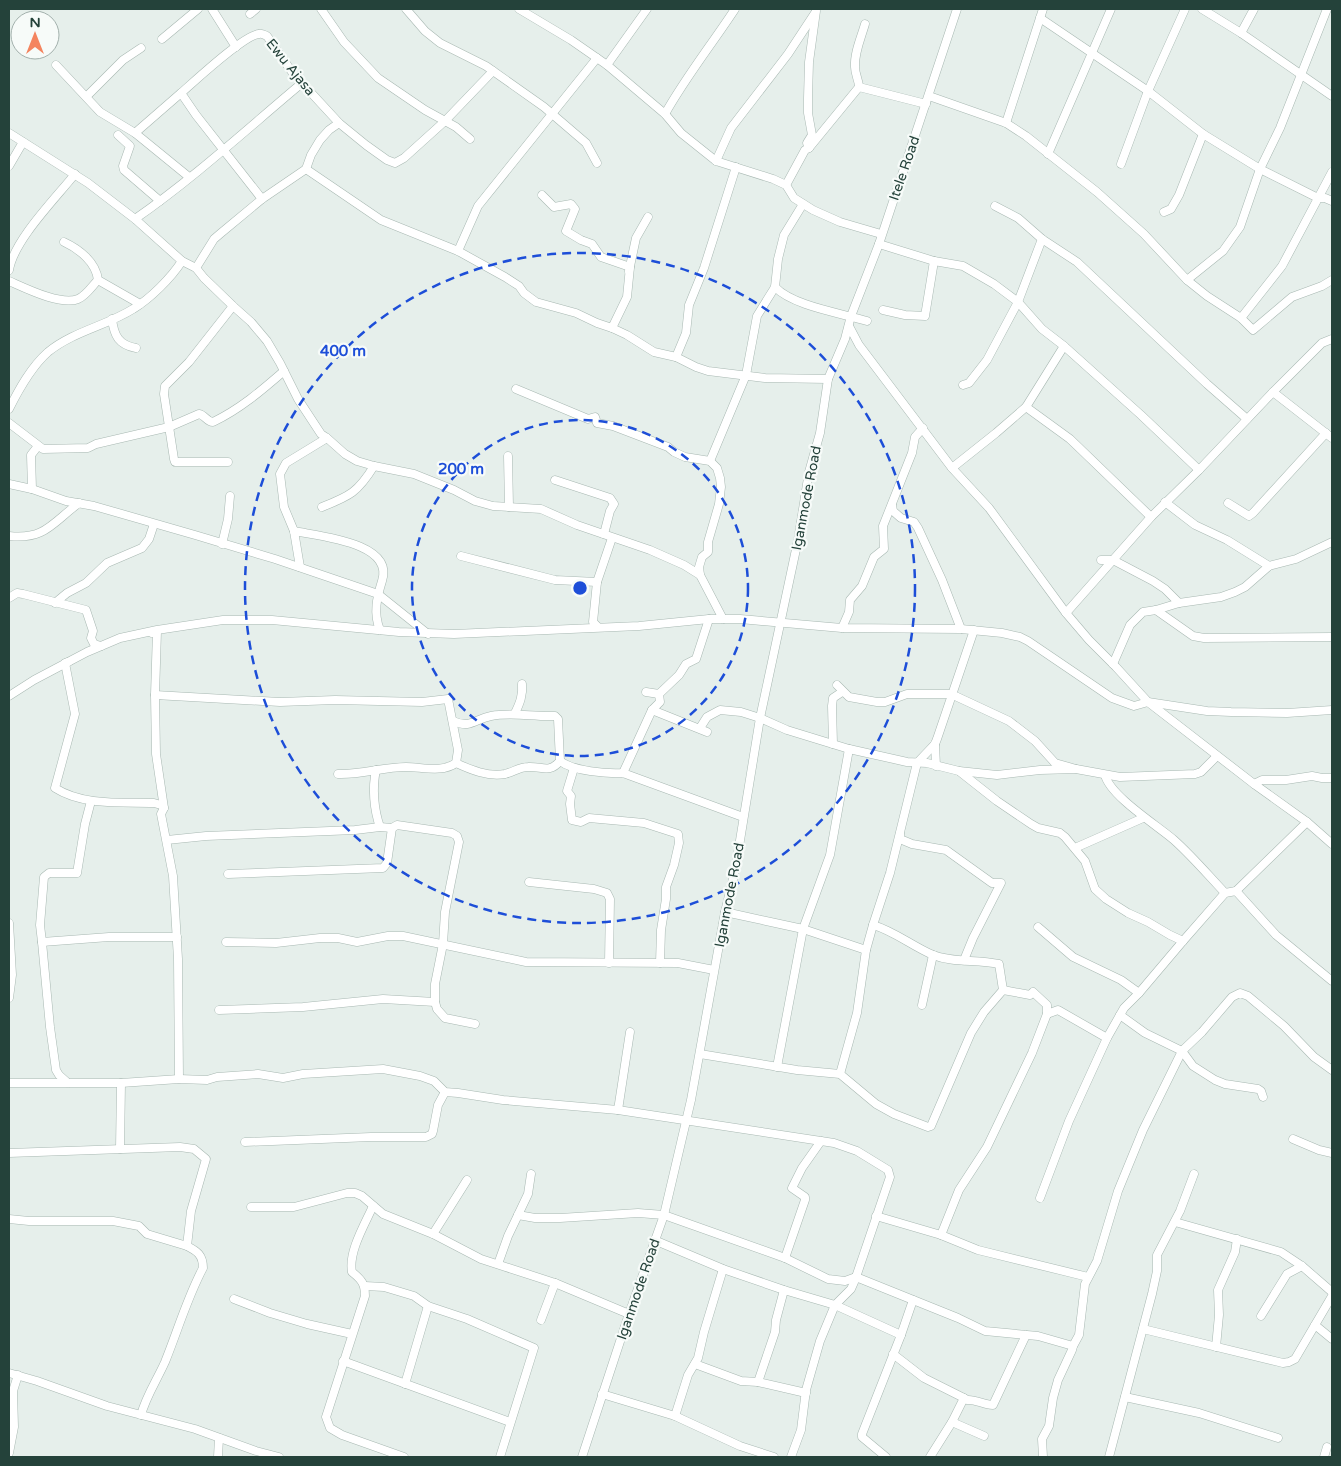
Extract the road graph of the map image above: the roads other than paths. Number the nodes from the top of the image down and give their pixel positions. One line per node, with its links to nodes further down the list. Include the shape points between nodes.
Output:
1 (198, 9): 19 (street)
2 (212, 9): 20 (street)
3 (321, 9): 37 (street, via 355,55 378,78)
4 (406, 9): 26 (street, via 424,31 440,43)
5 (519, 9): 23 (street)
6 (647, 9): 25 (street)
7 (735, 9): 36 (street)
8 (957, 9): 34 (street, Itele Road)
9 (1043, 9): 16 (street)
10 (1112, 9): 22 (street)
11 (1185, 9): 30 (street)
12 (1202, 9): 18 (street)
13 (1254, 9): 18 (street)
14 (1327, 9): 27 (street)
15 (816, 10): 46 (street, via 809,62 808,113 812,134 807,143); 49 (street, via 788,54 731,128)
16 (1040, 18): 22 (street); 39 (street)
17 (865, 24): 29 (street, via 856,57)
18 (1241, 33): 27 (street)
19 (162, 39)
20 (236, 47): 28 (street, Ewu Ajasa, via 257,34 267,36); 31 (street, Ewu Ajasa)
21 (141, 48): 32 (street, via 123,60)
22 (1092, 54): 30 (street); 48 (street)
23 (597, 58): 25 (street); 35 (street)
24 (56, 65): 32 (street)
25 (607, 65): 36 (street)
26 (493, 71): 35 (street); 37 (street)
27 (1301, 76): 33 (street); 55 (street)
28 (302, 83): 38 (street, Ewu Ajasa); 47 (street)
29 (858, 87): 34 (street); 46 (street)
30 (1148, 91): 42 (street); 51 (street)
31 (181, 93): 41 (street, Ewu Ajasa); 47 (street)
32 (86, 96): 41 (street, via 100,112)
33 (1332, 96)
34 (927, 100): 39 (street); 70 (street, Itele Road)
35 (551, 114): 50 (street, via 586,143); 74 (street, via 478,206)
36 (665, 114): 49 (street, via 681,133)
37 (445, 121): 38 (street, Ewu Ajasa, via 395,163 386,160); 44 (street)
38 (339, 123): 54 (street, via 320,140)
39 (1006, 123): 48 (street)
40 (9, 133): 45 (street)
41 (135, 133): 58 (street)
42 (1203, 134): 55 (street); 67 (street, via 1179,195 1171,209)
43 (118, 135): 63 (street, via 130,146 124,170)
44 (470, 139)
45 (23, 142): 52 (street); 57 (street)
46 (809, 148): 59 (street)
47 (224, 149): 58 (street); 62 (street)
48 (1048, 154): 81 (street, via 1144,234)
49 (716, 161): 53 (street)
50 (597, 163)
51 (1121, 164)
52 (9, 166)
53 (736, 167): 59 (street); 100 (street, via 689,305 686,333)
54 (306, 169): 62 (street); 74 (street, via 381,220)
55 (1260, 170): 61 (street); 81 (street, via 1234,238)
56 (1332, 172): 61 (street)
57 (75, 174): 69 (street); 79 (street, via 13,254)
58 (189, 177): 63 (street)
59 (786, 186): 65 (street)
60 (542, 195): 78 (street, via 554,207 570,204 575,209 566,231 592,244 601,257)
61 (1318, 198): 64 (street); 90 (street, via 1282,266)
62 (262, 199): 77 (street, via 214,239)
63 (160, 201): 69 (street)
64 (1332, 201)
65 (803, 204): 70 (street, via 840,222); 84 (street, via 784,235)
66 (995, 206): 71 (street, via 1018,218)
67 (1164, 212)
68 (648, 217): 78 (street, via 636,238)
69 (135, 219): 75 (street)
70 (882, 234): 73 (street, Itele Road)
71 (1042, 238): 85 (street); 109 (street, via 1078,262)
72 (64, 242): 80 (street, via 78,248 96,271)
73 (879, 244): 76 (street); 89 (street, Itele Road)
74 (458, 251): 94 (street, via 519,286 536,302 576,313)
75 (182, 261): 77 (street); 86 (street, via 169,279)
76 (934, 261): 85 (street, via 964,266); 88 (street, via 924,316)
77 (196, 268): 87 (street)
78 (630, 268): 94 (street, via 627,297)
79 (9, 270)
80 (98, 280): 83 (street, via 82,297 71,300 45,296); 86 (street)
81 (1187, 280): 90 (street)
82 (1332, 280): 90 (street, via 1292,297 1253,330)
83 (9, 281)
84 (775, 287): 89 (street, via 799,302); 102 (street, via 755,322)
85 (1018, 302): 98 (street, via 1042,329); 104 (street, via 987,360 969,383)
86 (140, 304): 91 (street)
87 (232, 306): 101 (street, via 245,315 262,335); 111 (street, via 189,362 165,386)
88 (883, 310)
89 (851, 316): 92 (street); 93 (street, Itele Road)
90 (1241, 318)
91 (112, 319): 99 (street, via 118,339); 108 (street, via 66,340 46,354 33,368)
92 (868, 321)
93 (849, 326): 96 (street, Iganmode Road); 97 (street)
94 (612, 328): 100 (street, via 654,352)
95 (1332, 339): 106 (street, via 1322,343)
96 (845, 340): 97 (street); 103 (street, Iganmode Road)
97 (858, 345): 112 (street)
98 (1064, 346): 107 (street); 121 (street)
99 (136, 348)
100 (676, 357): 102 (street, via 696,368)
101 (284, 371): 111 (street, via 231,414 210,422 199,414); 114 (street, via 313,424)
102 (746, 375): 103 (street); 117 (street)
103 (828, 379): 156 (street, Iganmode Road)
104 (963, 385)
105 (516, 389): 117 (street, via 588,419 595,418 597,424 613,426 668,447 685,457)
106 (1274, 392): 109 (street); 113 (street)
107 (1026, 406): 120 (street); 132 (street, via 1070,439)
108 (9, 409)
109 (1247, 419): 121 (street)
110 (9, 423): 115 (street)
111 (169, 427): 115 (street, via 88,448 42,449); 118 (street, via 176,462)
112 (923, 428): 120 (street); 128 (street, via 914,437 912,452)
113 (1329, 435): 129 (street, via 1249,516)
114 (327, 438): 119 (street, via 345,454); 134 (street, via 286,463 281,471 284,507)
115 (38, 446): 124 (street, via 31,455)
116 (508, 456): 130 (street)
117 (710, 461): 144 (street, via 717,468 721,495 708,552)
118 (228, 462)
119 (374, 466): 130 (street, via 414,474 476,502); 131 (street, via 363,484 349,496)
120 (952, 468): 153 (street, via 989,508)
121 (1199, 470): 126 (street)
122 (555, 480): 136 (street, via 610,498 614,504 610,511)
123 (9, 484): 124 (street)
124 (32, 489): 127 (street)
125 (230, 496): 138 (street)
126 (1165, 502): 132 (street); 142 (street, via 1195,525)
127 (79, 503): 133 (street); 135 (street, via 48,530 30,537)
128 (892, 503): 158 (street, via 883,526 884,549 874,557 862,586 850,600); 159 (street, via 893,511 914,522 918,528)
129 (1228, 503)
130 (509, 507): 136 (street, via 541,508)
131 (322, 508)
132 (1151, 517): 141 (street)
133 (154, 524): 138 (street); 146 (street, via 142,548 107,563 86,583)
134 (294, 531): 143 (street); 147 (street, via 347,542 370,551 382,566 382,581)
135 (9, 536)
136 (608, 536): 144 (street); 145 (street)
137 (1332, 542): 142 (street, via 1296,559)
138 (222, 544): 143 (street)
139 (461, 556): 145 (street, via 555,580)
140 (1102, 560): 141 (street)
141 (1112, 560): 150 (street, via 1160,585); 153 (street)
142 (1269, 566): 150 (street, via 1235,592)
143 (300, 567): 147 (street)
144 (697, 571): 155 (street)
145 (597, 582): 157 (street, via 593,622)
146 (67, 593): 149 (street); 151 (street)
147 (374, 593): 160 (street); 162 (street)
148 (9, 598): 149 (street, via 17,593)
149 (56, 603): 151 (street)
150 (1179, 603): 152 (street)
151 (70, 605): 164 (street, via 86,610 93,631 91,638 94,644)
152 (1156, 610): 163 (street, via 1192,636 1204,638); 166 (street, via 1142,612 1130,625)
153 (1066, 613): 166 (street)
154 (709, 619): 155 (street); 157 (street); 173 (street, via 696,659 686,664)
155 (723, 619): 156 (street)
156 (781, 622): 158 (street); 181 (street, Iganmode Road)
157 (598, 627): 162 (street, via 490,634)
158 (842, 628): 159 (street)
159 (961, 629): 161 (street)
160 (380, 630): 162 (street); 164 (street, via 272,620 224,620 138,634)
161 (974, 630): 174 (street); 177 (street, via 1020,637 1112,698 1134,706)
162 (428, 634)
163 (1332, 638)
164 (101, 646): 165 (street)
165 (65, 663): 169 (street); 175 (street, via 157,631); 200 (street, via 75,714 55,788)
166 (1114, 664): 177 (street)
167 (522, 684): 180 (street, via 522,698)
168 (837, 685): 172 (street)
169 (18, 689): 170 (street); 176 (street)
170 (9, 690)
171 (646, 692): 173 (street)
172 (842, 692): 174 (street, via 849,697 877,702 907,694); 183 (street, via 834,698 832,706)
173 (659, 694): 178 (street, via 660,702)
174 (951, 694): 184 (street); 193 (street, via 1008,721 1035,741 1055,763)
175 (155, 695): 182 (street, via 280,702 448,700); 201 (street, via 156,754)
176 (9, 696)
177 (1148, 702): 179 (street, via 1231,712); 186 (street)
178 (652, 710): 181 (street, via 704,730 707,717 720,710); 195 (street)
179 (1332, 710)
180 (515, 713): 182 (street, via 488,716 465,725); 187 (street, via 557,716)
181 (760, 718): 183 (street); 202 (street, Iganmode Road)
182 (453, 721): 188 (street, via 458,750)
183 (833, 744): 185 (street)
184 (935, 744): 189 (street); 190 (street)
185 (849, 749): 189 (street); 219 (street, via 830,854)
186 (1218, 756): 197 (street, via 1195,774 1120,777); 199 (street)
187 (560, 761): 188 (street, via 555,768 529,767 504,774 476,772); 191 (street)
188 (456, 763): 192 (street, via 449,768)
189 (917, 763): 190 (street); 207 (street)
190 (936, 766): 194 (street)
191 (574, 768): 195 (street); 229 (street, via 567,791 571,796 572,820 644,822 678,834 674,865 666,886)
192 (376, 770): 196 (street); 205 (street, via 376,813)
193 (1076, 770): 194 (street, via 997,775); 197 (street)
194 (960, 771): 210 (street, via 1031,824 1060,833)
195 (623, 773): 202 (street)
196 (338, 774)
197 (1105, 774): 203 (street, via 1113,788)
198 (1332, 778): 199 (street, via 1312,776 1262,780)
199 (1254, 784): 204 (street)
200 (91, 800): 201 (street, via 154,803); 222 (street, via 77,872 49,873 44,877 40,925)
201 (164, 808): 208 (street, via 161,814)
202 (743, 817): 215 (street, Iganmode Road)
203 (1143, 818): 210 (street); 214 (street, via 1174,840)
204 (1307, 822): 209 (street); 213 (street)
205 (380, 827): 206 (street); 208 (street)
206 (392, 828): 211 (street, via 387,863 383,868); 224 (street, via 397,825 452,833 458,838 445,912)
207 (900, 834): 217 (street); 227 (street, via 900,840 946,850 992,884 1002,883)
208 (167, 840): 220 (street)
209 (1332, 844)
210 (1075, 848): 221 (street, via 1089,868 1095,889 1106,900)
211 (228, 874)
212 (529, 882): 228 (street, via 607,893 610,899)
213 (1236, 891): 214 (street); 231 (street, via 1276,935)
214 (1225, 893): 221 (street)
215 (725, 912): 219 (street); 230 (street, Iganmode Road)
216 (9, 923): 234 (street, via 12,975)
217 (872, 925): 225 (street); 226 (street)
218 (1038, 927): 233 (street, via 1073,957)
219 (803, 929): 225 (street); 245 (street)
220 (177, 937): 222 (street, via 109,937); 248 (street)
221 (1183, 941): 233 (street)
222 (42, 942): 250 (street, via 56,1070)
223 (226, 942): 224 (street, via 276,943 338,938 357,942 403,936)
224 (443, 944): 228 (street, via 526,962); 235 (street)
225 (866, 950): 247 (street, via 857,1013)
226 (933, 954): 227 (street); 236 (street)
227 (964, 960): 232 (street, via 999,964)
228 (609, 963): 229 (street)
229 (660, 964): 230 (street, via 678,963)
230 (714, 970): 244 (street, Iganmode Road)
231 (1332, 982)
232 (1003, 990): 237 (street, via 1030,995 1032,992); 247 (street, via 971,1033 928,1128 876,1104)
233 (1140, 993): 239 (street)
234 (9, 998)
235 (435, 1002): 238 (street, via 383,999 303,1007); 240 (street, via 445,1018)
236 (922, 1006)
237 (1047, 1009): 242 (street, via 1058,1010); 274 (street, via 1032,1053 987,1147 959,1190)
238 (219, 1010)
239 (1120, 1015): 242 (street); 243 (street, via 1145,1033)
240 (475, 1024)
241 (630, 1032): 254 (street)
242 (1107, 1038): 265 (street, via 1069,1121)
243 (1182, 1051): 246 (street, via 1232,997 1240,993 1277,1020 1314,1058); 253 (street, via 1193,1066 1215,1080 1258,1089); 283 (street, via 1143,1130 1118,1191 1097,1261)
244 (700, 1054): 245 (street); 255 (street, Iganmode Road)
245 (777, 1067): 247 (street)
246 (1332, 1070)
247 (840, 1074)
248 (179, 1079): 251 (street); 252 (street, via 207,1080 258,1074 284,1078 383,1069 434,1081)
249 (9, 1083): 250 (street)
250 (68, 1083): 251 (street)
251 (121, 1083): 259 (street)
252 (445, 1092): 254 (street); 258 (street, via 438,1104 434,1131 426,1137)
253 (1263, 1097)
254 (618, 1110): 255 (street)
255 (686, 1121): 257 (street); 269 (street, Iganmode Road)
256 (1293, 1139): 261 (street)
257 (821, 1141): 270 (street, via 851,1148 888,1170 890,1177); 278 (street, via 793,1185 793,1190 801,1193 805,1200)
258 (245, 1142)
259 (120, 1149): 260 (street); 277 (street, via 194,1149 206,1159 191,1212)
260 (9, 1153)
261 (1332, 1154)
262 (530, 1174): 268 (street, via 528,1194)
263 (1194, 1174): 272 (street)
264 (467, 1180): 273 (street)
265 (1040, 1198)
266 (373, 1206): 267 (street, via 356,1193 347,1193 294,1207); 273 (street, via 383,1214); 285 (street, via 352,1255 351,1265 352,1272)
267 (251, 1207)
268 (518, 1215): 269 (street, via 535,1218 638,1213); 279 (street)
269 (664, 1215): 276 (street, Iganmode Road); 278 (street)
270 (876, 1216): 274 (street); 282 (street)
271 (9, 1219): 277 (street, via 113,1221 139,1226 148,1234)
272 (1175, 1222): 275 (street); 297 (street, via 1157,1255 1157,1271)
273 (433, 1234): 279 (street, via 481,1259)
274 (941, 1235): 283 (street, via 978,1250)
275 (1237, 1239): 280 (street, via 1281,1252); 303 (street, via 1235,1252 1218,1290)
276 (654, 1240): 281 (street); 293 (street, Iganmode Road)
277 (187, 1246): 315 (street, via 200,1255 202,1268)
278 (785, 1258): 282 (street, via 828,1279 845,1281)
279 (498, 1264): 284 (street)
280 (1302, 1266): 287 (street); 294 (street, via 1286,1274)
281 (723, 1269): 286 (street); 306 (street)
282 (856, 1277): 290 (street); 291 (street, via 851,1289)
283 (1088, 1277): 302 (street, via 1079,1335)
284 (555, 1283): 293 (street); 295 (street)
285 (365, 1286): 292 (street, via 384,1287 414,1296); 298 (street, via 365,1296)
286 (784, 1290): 291 (street); 309 (street, via 775,1332)
287 (1332, 1292)
288 (1332, 1296): 296 (street)
289 (234, 1299): 298 (street)
290 (913, 1300): 299 (street); 300 (street, via 985,1331)
291 (835, 1305): 299 (street); 311 (street, via 820,1341)
292 (428, 1306): 310 (street); 317 (street, via 467,1318 534,1348)
293 (629, 1314): 312 (street, Iganmode Road)
294 (1261, 1316)
295 (541, 1320)
296 (1315, 1326): 301 (street); 303 (street, via 1295,1358 1289,1362)
297 (1142, 1329): 303 (street); 313 (street)
298 (352, 1334): 305 (street)
299 (901, 1335): 304 (street)
300 (1026, 1335): 302 (street); 314 (street, via 992,1405)
301 (1332, 1339)
302 (1073, 1346): 333 (street, via 1053,1398 1049,1426 1042,1440)
303 (1216, 1347)
304 (893, 1354): 314 (street, via 924,1378); 331 (street, via 862,1434)
305 (343, 1362): 310 (street); 326 (street, via 326,1417 330,1428)
306 (695, 1364): 309 (street, via 741,1381); 316 (street, via 688,1375)
307 (9, 1373): 308 (street)
308 (18, 1376): 315 (street); 323 (street, via 13,1391 14,1427)
309 (758, 1382): 311 (street)
310 (406, 1384): 317 (street)
311 (806, 1393): 330 (street, via 801,1430)
312 (602, 1394): 316 (street); 328 (street, Iganmode Road)
313 (1125, 1397): 321 (street, via 1206,1415); 334 (street)
314 (964, 1398): 318 (street)
315 (141, 1415): 320 (street)
316 (675, 1416): 329 (street, via 740,1446)
317 (510, 1422): 327 (street)
318 (952, 1422): 319 (street); 332 (street)
319 (984, 1436)
320 (219, 1438): 324 (street); 325 (street)
321 (1278, 1438)
322 (1327, 1447): 335 (street)
323 (9, 1453)
324 (218, 1457)
325 (279, 1457)
326 (404, 1457)
327 (500, 1457)
328 (582, 1457)
329 (774, 1457)
330 (792, 1457)
331 (886, 1457)
332 (930, 1457)
333 (1043, 1457)
334 (1109, 1457)
335 (1324, 1457)

